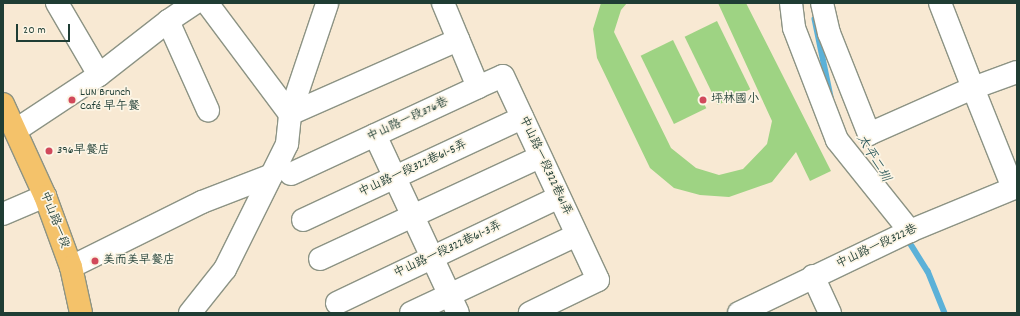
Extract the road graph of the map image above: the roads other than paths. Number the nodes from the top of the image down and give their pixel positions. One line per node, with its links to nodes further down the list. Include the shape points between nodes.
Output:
1 (57, 3): 12 (street)
2 (195, 3): 9 (street)
3 (206, 3): 17 (street)
4 (443, 3): 10 (street)
5 (791, 3): 30 (street, via 794,28 837,140)
6 (822, 3): 14 (street, via 829,33 869,134)
7 (940, 3): 14 (street)
8 (327, 4): 17 (street)
9 (168, 21): 12 (street); 16 (street)
10 (458, 40): 13 (street); 17 (street)
11 (1017, 72): 14 (street)
12 (99, 75): 19 (street)
13 (478, 87): 18 (street, 中山路一段322巷61弄, via 503,76); 20 (street, 中山路一段376巷)
14 (974, 88): 24 (street)
15 (3, 104): 19 (main road, 中山路一段)
16 (208, 110)
17 (290, 114): 22 (street)
18 (522, 118): 21 (street, 中山路一段322巷61弄); 23 (street, 中山路一段322巷61-5弄)
19 (16, 130): 25 (main road, 中山路一段)
20 (375, 135): 22 (street, 中山路一段376巷); 23 (street)
21 (540, 157): 26 (street, 中山路一段322巷61弄); 28 (street)
22 (282, 174): 34 (street, 中山路一段376巷, via 202,202); 39 (street, via 225,269)
23 (395, 178): 28 (street); 29 (street, 中山路一段322巷61-5弄)
24 (1015, 188): 30 (street, 中山路一段322巷)
25 (45, 196): 27 (street); 34 (main road, 中山路一段)
26 (559, 197): 31 (street, 中山路一段322巷61弄); 32 (street, 中山路一段322巷61-3弄)
27 (3, 214)
28 (413, 216): 32 (street); 33 (street)
29 (303, 220)
30 (910, 230): 35 (street, 中山路一段322巷)
31 (577, 235): 37 (street); 41 (street, 中山路一段322巷61弄, via 598,280)
32 (432, 257): 36 (street, 中山路一段322巷61-3弄); 37 (street)
33 (320, 259)
34 (71, 266): 38 (main road, 中山路一段)
35 (813, 276): 42 (street, 中山路一段322巷); 43 (street)
36 (337, 303)
37 (454, 304): 40 (street)
38 (81, 313)
39 (190, 313)
40 (411, 313)
41 (530, 313)
42 (739, 313)
43 (830, 313)

